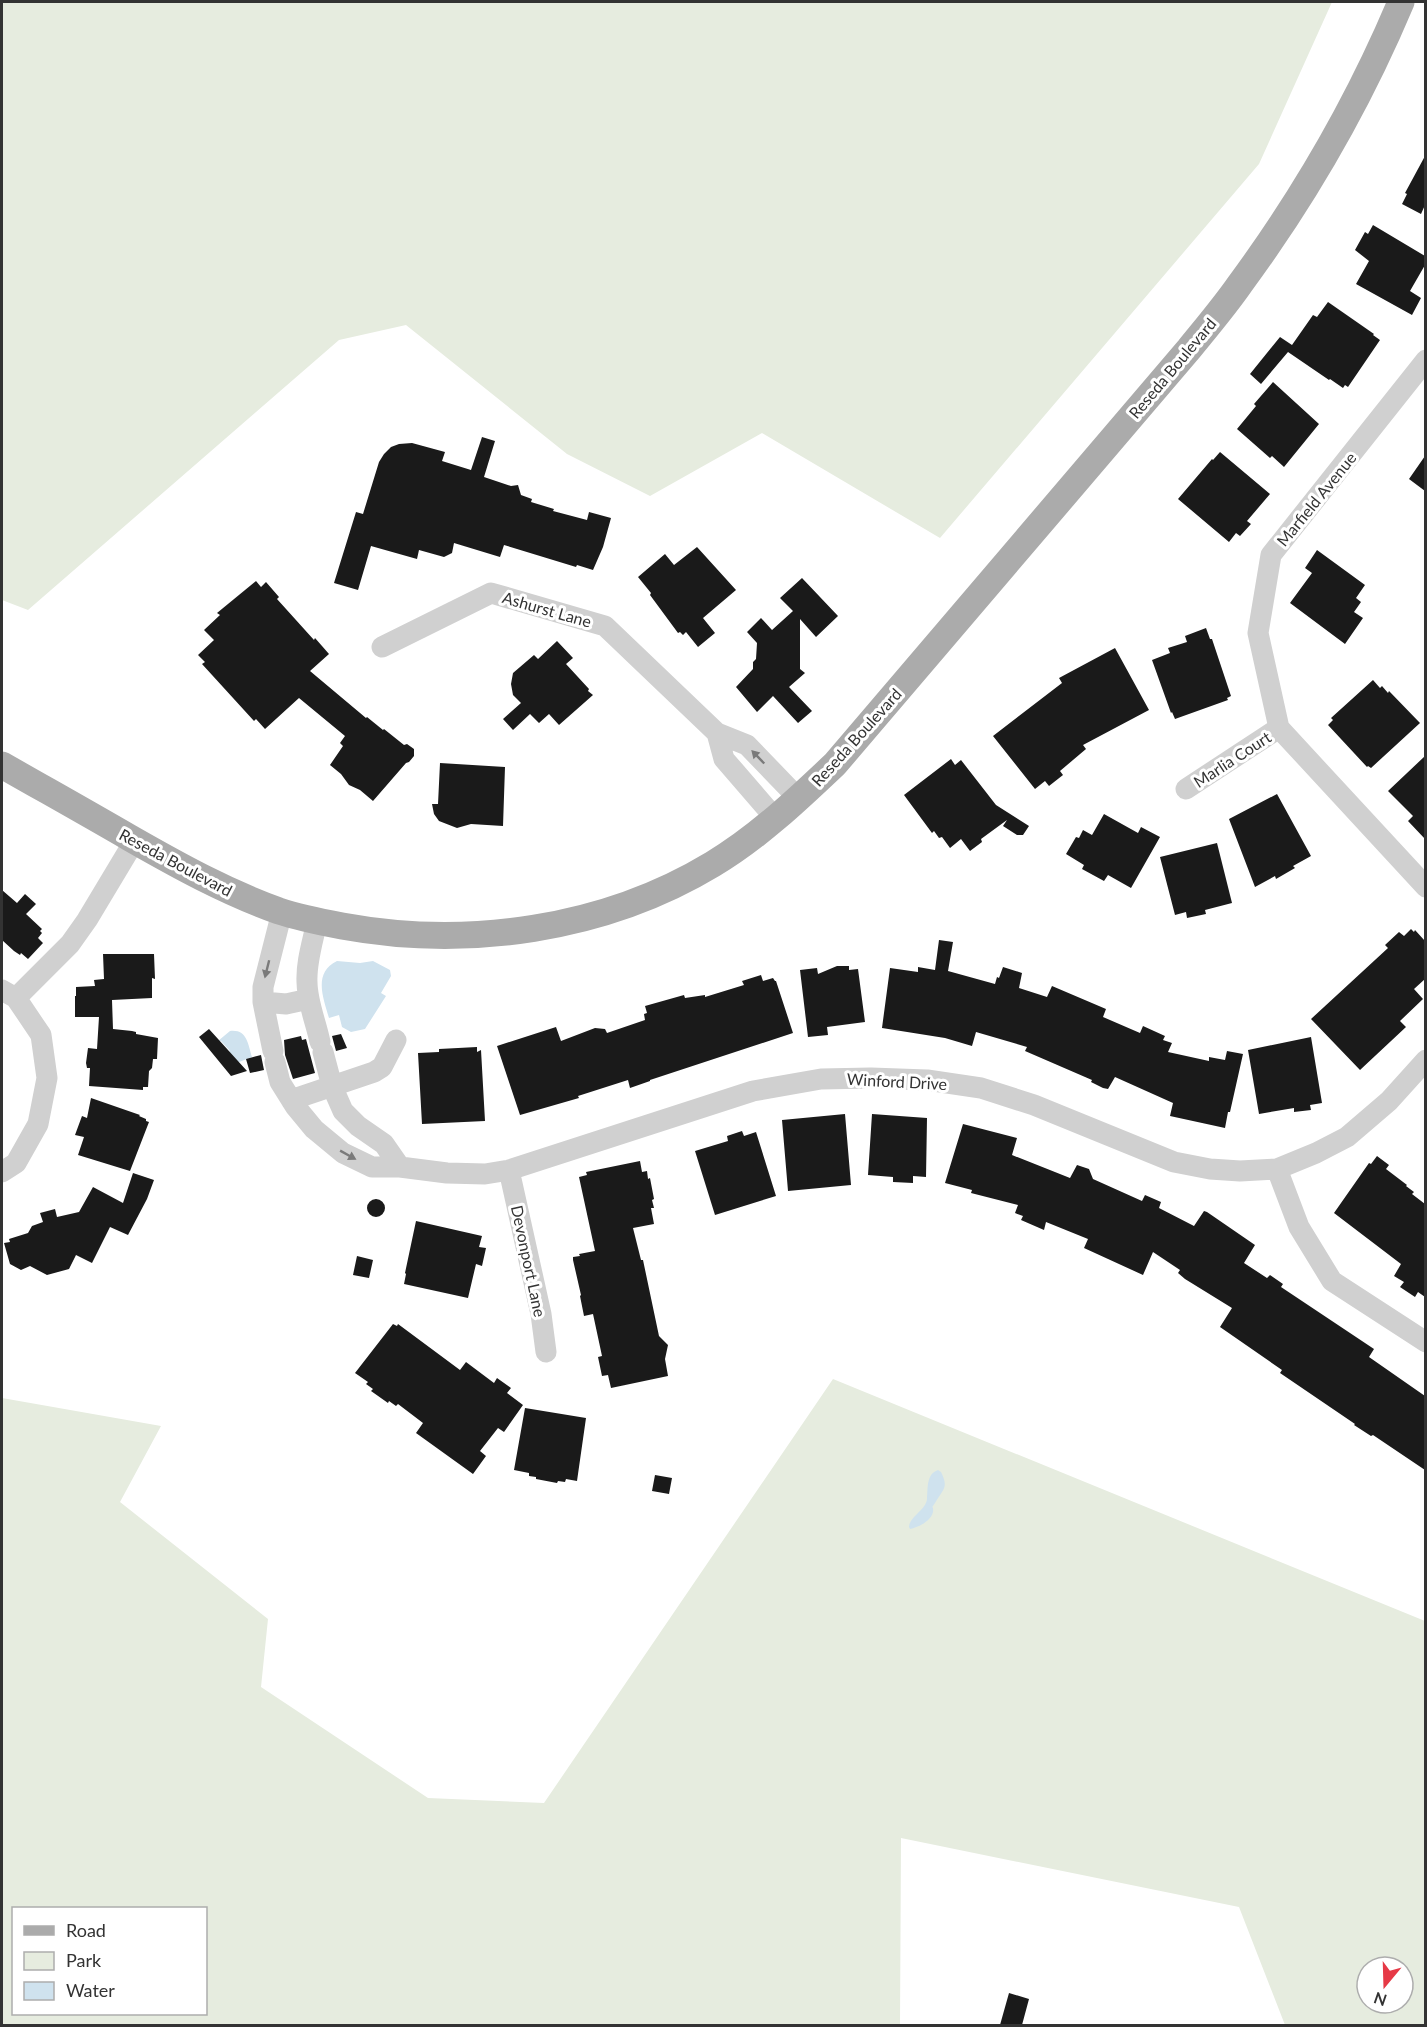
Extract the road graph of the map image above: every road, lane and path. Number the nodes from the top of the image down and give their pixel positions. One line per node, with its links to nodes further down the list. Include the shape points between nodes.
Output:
1 (1401, 2): 8 (main road, Reseda Boulevard, via 1327,152 1239,286 835,764)
2 (1424, 367): 4 (street, Marfield Avenue, via 1271,555 1258,633)
3 (382, 647): 5 (street, Ashurst Lane, via 492,593 605,626)
4 (1279, 728): 7 (street, Marlia Court); 11 (street)
5 (717, 733): 8 (street, Ashurst Lane, one-way to 5, via 747,745); 9 (street, Ashurst Lane, via 724,759)
6 (2, 765): 10 (main road, Reseda Boulevard)
7 (1186, 789)
8 (799, 799): 9 (main road, Reseda Boulevard)
9 (775, 818): 13 (main road, Reseda Boulevard, via 713,864 681,881 624,904 549,926 417,936)
10 (135, 840): 12 (main road, Reseda Boulevard, via 201,879); 14 (street, via 70,945)
11 (1425, 887)
12 (282, 912): 13 (main road, Reseda Boulevard); 16 (street, Winford Drive, one-way to 16, via 263,987)
13 (317, 921): 15 (street, via 307,968)
14 (9, 994): 26 (street, via 41,1035 47,1078 38,1124 16,1163)
15 (309, 999): 16 (street, via 286,1004); 19 (street)
16 (263, 1002): 20 (street, Winford Drive, via 280,1082)
17 (396, 1040): 19 (street, via 382,1067)
18 (1425, 1060): 24 (street, Winford Drive, via 1389,1101 1347,1137)
19 (332, 1086): 20 (street); 21 (street)
20 (291, 1100): 22 (street, Winford Drive)
21 (343, 1111): 22 (street); 23 (street, via 384,1144)
22 (314, 1129): 23 (street, Winford Drive, one-way to 23, via 343,1153 372,1167)
23 (400, 1167): 25 (street, Winford Drive, via 447,1173)
24 (1276, 1169): 25 (street, Winford Drive, via 1210,1169 1174,1162 1034,1105 981,1088 927,1080 871,1078 821,1079 753,1091); 27 (street, via 1299,1227 1332,1281)
25 (509, 1170): 28 (street, Devonport Lane)
26 (2, 1172)
27 (1425, 1342)
28 (546, 1352)

